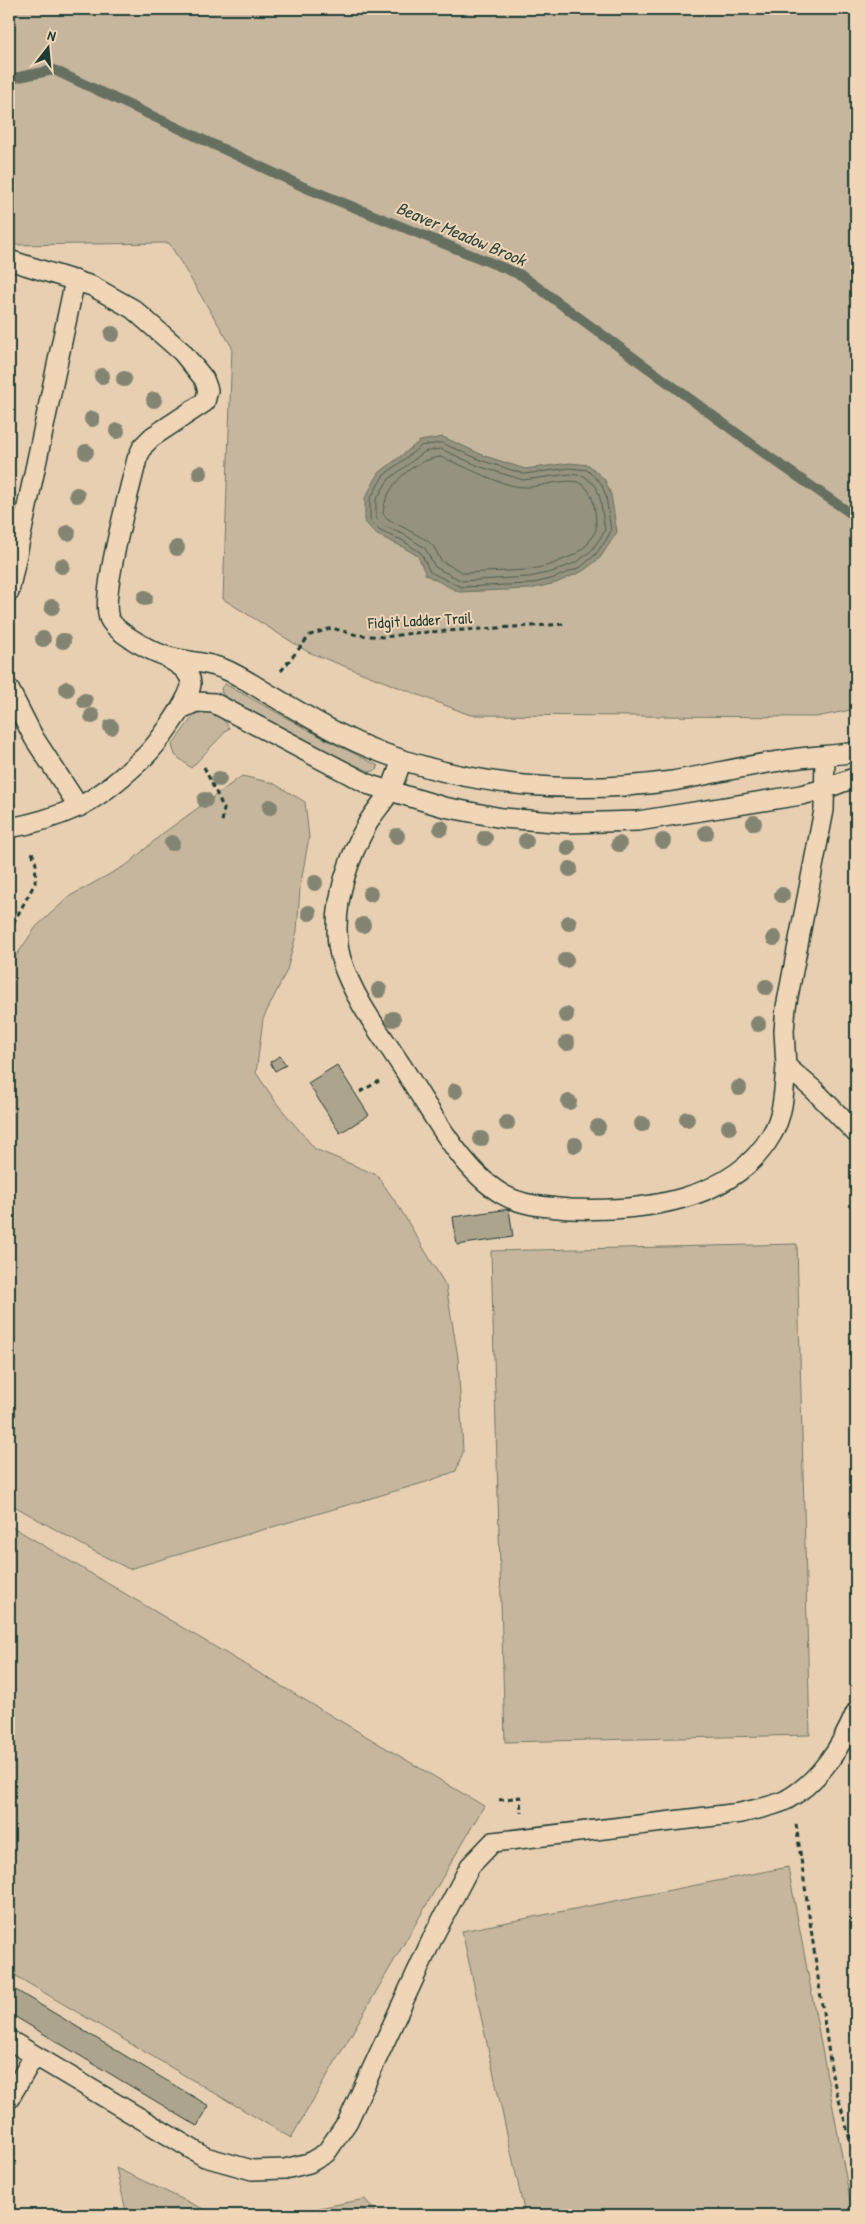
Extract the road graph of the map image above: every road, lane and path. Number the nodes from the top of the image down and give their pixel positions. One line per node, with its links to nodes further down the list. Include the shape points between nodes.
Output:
1 (9, 260): 2 (lane)
2 (75, 280): 3 (lane); 5 (lane, via 124,304 156,327 197,368 208,390 201,406 143,446 137,459 108,588 107,613 113,625)
3 (9, 592)
4 (565, 624): 6 (path, Fidgit Ladder Trail, via 385,637 357,635 332,628 310,635)
5 (163, 656): 8 (lane, via 182,667 189,677 190,693); 11 (lane, via 227,670 328,728)
6 (278, 674)
7 (9, 689): 16 (lane, via 34,738)
8 (181, 709): 15 (lane, via 196,702 214,704 328,765); 16 (lane, via 144,758)
9 (856, 752): 10 (lane)
10 (825, 756): 11 (lane, via 781,760 670,781 587,788 483,780); 14 (lane)
11 (402, 760): 15 (lane)
12 (204, 766): 17 (path, via 224,809)
13 (856, 777): 14 (lane)
14 (825, 789): 15 (lane, via 716,810 598,823 534,822 470,813); 20 (lane, via 824,810 786,1007)
15 (389, 792): 20 (lane, via 369,821 347,872 338,915 340,957 364,1007 456,1149 480,1177 502,1194 532,1205 591,1210 678,1200 720,1183 749,1162 772,1134 781,1112)
16 (79, 806): 18 (lane)
17 (222, 822)
18 (15, 827): 19 (path, via 36,864 37,874)
19 (9, 931)
20 (786, 1066): 23 (lane)
21 (385, 1077): 22 (path)
22 (360, 1092)
23 (856, 1133)
24 (856, 1712): 25 (lane, via 840,1744 819,1774)
25 (792, 1796): 29 (lane, via 770,1806 741,1812 493,1842 470,1866 348,2121 326,2152 309,2163 269,2171 205,2158); 31 (path, via 832,2075)
26 (499, 1800): 27 (path, via 520,1797)
27 (521, 1814)
28 (9, 2040): 29 (lane)
29 (34, 2056): 30 (lane)
30 (9, 2099)
31 (856, 2162)

